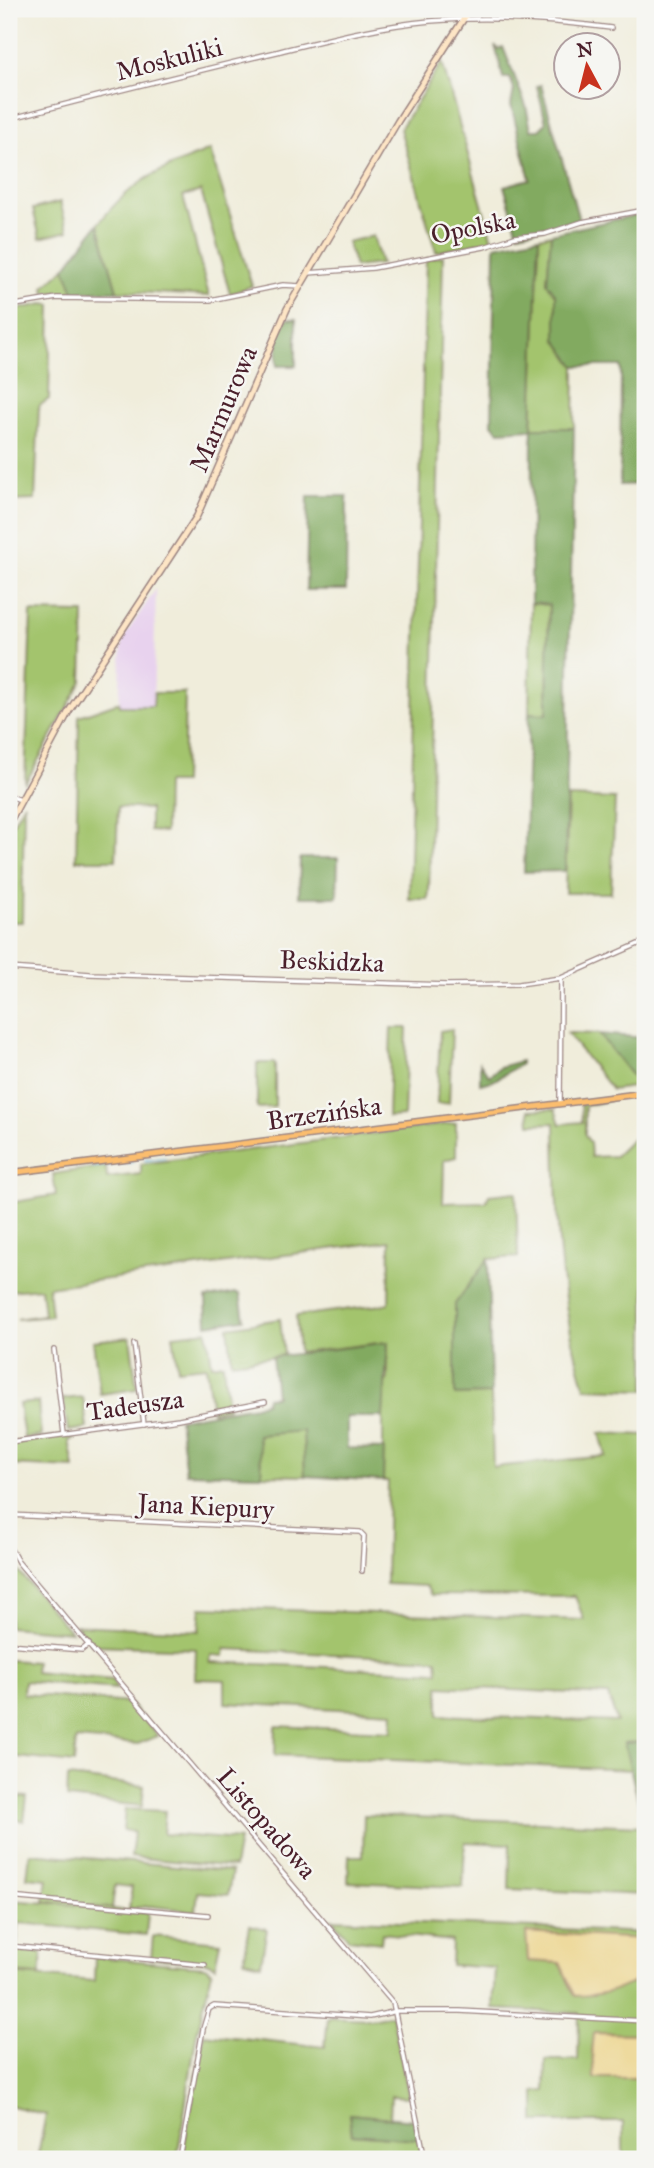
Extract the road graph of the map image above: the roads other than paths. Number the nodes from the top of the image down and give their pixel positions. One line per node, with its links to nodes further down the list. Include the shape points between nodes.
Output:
1 (470, 9): 2 (street, Marmurowa)
2 (463, 21): 3 (street, Moskuliki); 4 (street, Moskuliki, via 428,21 365,31); 6 (street, Marmurowa, via 397,121)
3 (611, 27)
4 (9, 119)
5 (645, 210): 6 (street, Opolska, via 373,268)
6 (308, 273): 7 (street, Marmurowa)
7 (300, 286): 8 (street, via 283,285 214,300 89,297); 12 (street, Marmurowa, via 197,516 75,701)
8 (9, 306)
9 (10, 508): 10 (street)
10 (9, 545)
11 (9, 796): 12 (street)
12 (21, 800): 13 (street, Marmurowa)
13 (9, 823)
14 (645, 941): 16 (street, Beskidzka)
15 (9, 968): 16 (street, Beskidzka, via 473,986)
16 (561, 978): 18 (street)
17 (645, 1093): 18 (main road, Brzezińska)
18 (560, 1103): 19 (main road, Brzezińska)
19 (9, 1172)
20 (134, 1344): 23 (street)
21 (54, 1350): 24 (street)
22 (265, 1402): 23 (street, Tadeusza)
23 (144, 1424): 24 (street, Tadeusza)
24 (64, 1434): 25 (street, Tadeusza)
25 (9, 1442)
26 (9, 1515): 28 (street, Jana Kiepury, via 360,1532 364,1536)
27 (9, 1546): 30 (street, Listopadowa)
28 (362, 1571)
29 (9, 1644): 30 (street, via 82,1650)
30 (89, 1644): 35 (street, Listopadowa, via 339,1935)
31 (9, 1897): 32 (street)
32 (208, 1915)
33 (9, 1946): 34 (street)
34 (205, 1965)
35 (397, 2011): 36 (street); 37 (street, via 370,2017 209,2008); 38 (street, Listopadowa)
36 (645, 2021)
37 (180, 2159)
38 (425, 2159)

